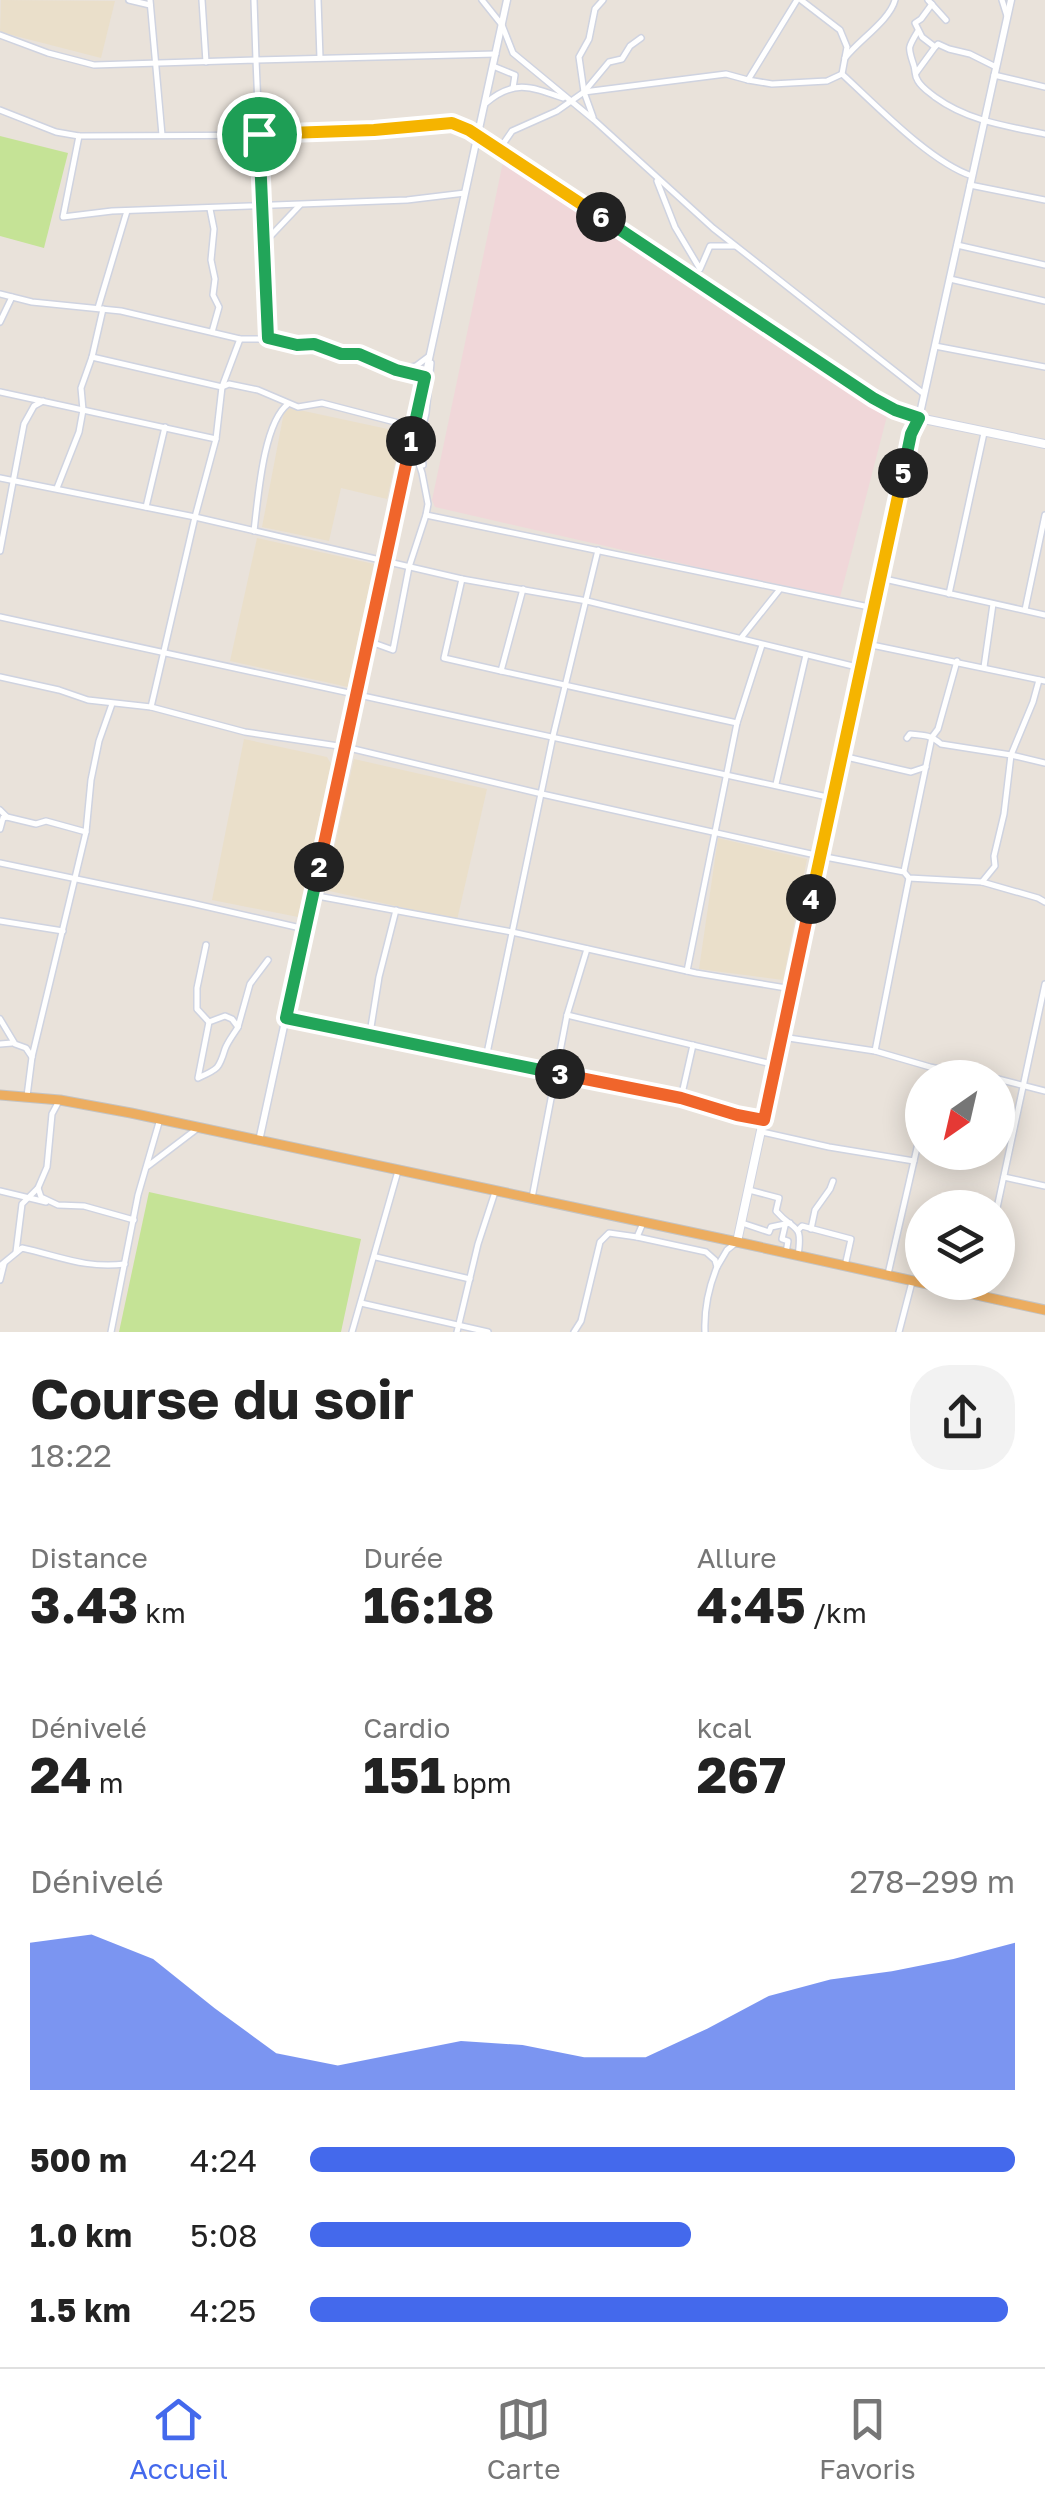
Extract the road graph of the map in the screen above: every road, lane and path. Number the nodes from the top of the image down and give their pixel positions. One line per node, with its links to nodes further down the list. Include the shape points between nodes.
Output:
1 (129, 0): 13 (street)
2 (202, 0): 25 (street)
3 (254, 0): 23 (street)
4 (318, 0): 22 (street)
5 (482, 0): 16 (street)
6 (508, 0): 16 (street)
7 (603, 0): 34 (street, via 579,57)
8 (799, 0): 24 (street, via 840,30 847,47); 31 (street)
9 (894, 0): 24 (street, via 882,22)
10 (1002, 0): 14 (street)
11 (1010, 0): 14 (street)
12 (930, 2): 15 (street); 17 (street, via 915,22)
13 (150, 3): 26 (street)
14 (1007, 16): 28 (street)
15 (946, 20)
16 (502, 25): 21 (street); 35 (street, via 512,53)
17 (918, 31): 20 (street); 29 (street, via 908,48)
18 (0, 35): 26 (street, via 94,65)
19 (642, 38): 34 (street)
20 (935, 47): 28 (street, via 970,54); 29 (street)
21 (496, 54): 22 (street); 27 (street)
22 (320, 58): 23 (street)
23 (256, 60): 25 (street); 40 (street)
24 (843, 60): 30 (street)
25 (206, 62): 26 (street)
26 (157, 64): 42 (street)
27 (493, 66): 33 (street, via 515,75); 36 (street)
28 (995, 71): 32 (street); 39 (street)
29 (915, 73): 39 (street, via 951,108)
30 (842, 74): 31 (street, via 827,81); 47 (street)
31 (748, 80): 34 (street, via 726,74)
32 (1045, 87)
33 (513, 88): 35 (street, via 536,87); 36 (street)
34 (584, 92): 35 (street); 38 (street)
35 (570, 101): 38 (street); 45 (street, via 512,131)
36 (484, 105): 44 (street)
37 (0, 110): 43 (street)
38 (594, 120): 46 (street)
39 (984, 122): 41 (street); 47 (street)
40 (259, 134): 42 (street); 44 (street, via 452,123); 50 (street)
41 (1045, 134)
42 (162, 135): 43 (street)
43 (79, 136): 53 (street, via 63,216)
44 (478, 136): 45 (street); 48 (street)
45 (499, 150): 62 (street)
46 (656, 178): 54 (street); 60 (street, via 674,227)
47 (971, 180): 49 (street); 56 (street)
48 (465, 194): 51 (street); 72 (street)
49 (1045, 200)
50 (262, 204): 51 (street); 52 (street); 55 (street)
51 (301, 204): 55 (street)
52 (210, 208): 53 (street); 68 (street, via 219,307)
53 (127, 210): 66 (street)
54 (713, 228): 57 (street); 58 (street)
55 (264, 242): 69 (street)
56 (957, 245): 59 (street); 61 (street)
57 (710, 246): 58 (street); 60 (street)
58 (738, 246): 79 (street)
59 (1045, 265)
60 (700, 269): 62 (street)
61 (950, 279): 65 (street); 71 (street)
62 (699, 281): 85 (street, via 873,398)
63 (0, 294): 64 (street)
64 (12, 297): 66 (street); 67 (street)
65 (1045, 301)
66 (100, 308): 68 (street); 73 (street)
67 (0, 322)
68 (212, 332): 70 (street)
69 (268, 338): 70 (street); 75 (street, via 359,354)
70 (240, 339): 77 (street)
71 (935, 346): 74 (street); 79 (street)
72 (431, 352): 75 (street, via 416,366); 76 (street); 91 (street)
73 (92, 357): 77 (street); 83 (street, via 81,388)
74 (1045, 367)
75 (396, 370): 76 (street)
76 (425, 377): 87 (street)
77 (222, 387): 82 (street, via 258,390); 89 (street)
78 (0, 392): 80 (street)
79 (924, 394): 85 (street)
80 (24, 397): 81 (street); 84 (street)
81 (43, 401): 83 (street); 84 (street)
82 (288, 404): 87 (street, via 322,404); 99 (street, via 266,446)
83 (82, 410): 86 (street); 94 (street)
84 (28, 414): 93 (street)
85 (919, 418): 88 (main road); 105 (main road)
86 (165, 428): 89 (street); 95 (street)
87 (414, 430): 91 (street); 102 (street)
88 (984, 432): 90 (main road); 108 (street)
89 (216, 438): 98 (street)
90 (1045, 444)
91 (422, 473): 97 (street)
92 (0, 478): 93 (street)
93 (15, 481): 94 (street); 101 (street)
94 (56, 489): 95 (street)
95 (146, 507): 98 (street)
96 (1045, 515): 112 (street)
97 (426, 516): 100 (street); 103 (street)
98 (195, 517): 99 (street); 119 (street)
99 (254, 531): 102 (street)
100 (598, 550): 107 (street); 109 (street)
101 (0, 551)
102 (385, 561): 103 (street); 116 (street)
103 (409, 567): 104 (street); 116 (street, via 394,650)
104 (462, 578): 106 (street); 124 (street, via 444,658)
105 (880, 578): 108 (street); 111 (main road)
106 (523, 589): 109 (street); 124 (street)
107 (780, 589): 111 (street); 115 (street)
108 (948, 594): 110 (street)
109 (587, 601): 115 (street); 127 (street)
110 (992, 604): 112 (street); 123 (street)
111 (874, 608): 118 (main road)
112 (1025, 610): 113 (street)
113 (1045, 615)
114 (0, 617): 119 (street)
115 (740, 639): 117 (street)
116 (368, 641): 128 (street)
117 (762, 644): 120 (street); 131 (street)
118 (866, 644): 121 (street); 122 (main road)
119 (163, 652): 128 (street); 130 (street)
120 (806, 654): 122 (street); 145 (street)
121 (956, 661): 123 (street); 132 (street)
122 (861, 668): 139 (main road)
123 (984, 668): 126 (street)
124 (501, 671): 127 (street)
125 (0, 677): 129 (street)
126 (1042, 681): 138 (street)
127 (565, 687): 131 (street); 133 (street)
128 (356, 694): 133 (street); 137 (street)
129 (112, 703): 130 (street); 152 (street, via 91,780)
130 (151, 708): 137 (street)
131 (737, 723): 143 (street)
132 (938, 729): 134 (street); 136 (street)
133 (553, 736): 143 (street); 146 (street)
134 (932, 737): 135 (street); 136 (street); 140 (street)
135 (907, 738)
136 (943, 745): 138 (street); 140 (street)
137 (344, 747): 146 (street); 160 (street)
138 (1011, 755): 141 (street); 155 (street)
139 (842, 756): 142 (street); 147 (main road)
140 (926, 763): 142 (street); 144 (street)
141 (1045, 763)
142 (911, 772): 144 (street)
143 (727, 774): 145 (street); 151 (street)
144 (924, 780): 156 (street)
145 (776, 784): 147 (street)
146 (542, 794): 151 (street); 166 (street)
147 (832, 798): 153 (main road)
148 (0, 810): 149 (street)
149 (7, 817): 150 (street); 152 (street)
150 (0, 829)
151 (714, 830): 153 (street); 170 (street)
152 (86, 832): 157 (street)
153 (820, 856): 156 (street); 172 (main road)
154 (0, 863): 157 (street)
155 (992, 870): 158 (street); 159 (street)
156 (906, 875): 158 (street); 184 (street)
157 (76, 880): 164 (street); 165 (street)
158 (982, 882): 159 (street)
159 (1000, 888): 161 (street)
160 (312, 895): 162 (street); 164 (street)
161 (1045, 902)
162 (396, 910): 166 (street); 179 (street, via 371,1027)
163 (0, 921): 165 (street)
164 (305, 929): 175 (street)
165 (64, 931): 185 (street)
166 (512, 932): 168 (street); 186 (street)
167 (206, 945): 177 (street, via 197,1009)
168 (587, 949): 170 (street); 174 (street)
169 (268, 960): 178 (street, via 250,984)
170 (688, 971): 172 (street)
171 (1045, 984): 173 (street)
172 (792, 989): 180 (main road)
173 (1044, 994): 191 (street)
174 (567, 1015): 183 (street); 189 (street)
175 (286, 1018): 179 (street); 201 (street)
176 (0, 1019): 182 (street)
177 (210, 1022): 178 (street, via 225,1016); 178 (street, via 198,1078 218,1068)
178 (238, 1027)
179 (363, 1034): 186 (street)
180 (782, 1037): 184 (street); 188 (main road)
181 (0, 1044): 182 (street)
182 (15, 1044): 185 (street)
183 (692, 1045): 188 (street); 195 (street)
184 (875, 1051): 187 (street)
185 (32, 1057): 194 (street)
186 (486, 1058): 189 (street)
187 (907, 1060)
188 (776, 1065): 198 (main road)
189 (557, 1073): 195 (street); 215 (street)
190 (1015, 1083): 191 (street)
191 (1023, 1084): 192 (street); 206 (street)
192 (1045, 1091)
193 (1, 1093): 194 (highway)
194 (26, 1096): 196 (highway)
195 (681, 1098): 198 (street)
196 (60, 1100): 197 (highway); 209 (street)
197 (160, 1119): 199 (highway); 203 (street)
198 (764, 1120): 200 (main road)
199 (198, 1128): 201 (highway); 203 (street)
200 (762, 1132): 202 (street); 210 (main road)
201 (259, 1141): 204 (highway)
202 (905, 1160)
203 (146, 1168): 217 (street)
204 (399, 1170): 213 (highway); 227 (street)
205 (912, 1170): 233 (street)
206 (1003, 1177): 208 (street); 211 (street)
207 (832, 1181): 222 (street)
208 (1045, 1186)
209 (38, 1188): 214 (street); 216 (street)
210 (749, 1190): 219 (main road); 220 (street, via 779,1198 776,1211)
211 (1000, 1190)
212 (0, 1191): 214 (street)
213 (495, 1192): 215 (highway); 234 (street)
214 (27, 1198): 216 (street); 225 (street)
215 (532, 1198): 218 (highway)
216 (49, 1202): 217 (street)
217 (134, 1220): 229 (street)
218 (644, 1222): 223 (street); 224 (highway)
219 (742, 1223): 220 (street, via 769,1232); 224 (main road)
220 (788, 1224): 221 (street); 226 (street)
221 (798, 1229): 222 (street); 228 (street)
222 (811, 1229): 231 (street, via 850,1239)
223 (636, 1237): 232 (street, via 706,1252); 245 (street, via 604,1236)
224 (737, 1242): 226 (highway); 232 (street)
225 (16, 1252): 229 (street, via 22,1248 90,1266); 230 (street)
226 (786, 1253): 228 (highway)
227 (374, 1256): 234 (street); 239 (street)
228 (798, 1256): 231 (highway)
229 (125, 1264): 242 (street)
230 (2, 1265): 235 (street)
231 (845, 1266): 233 (highway)
232 (717, 1267): 246 (street, via 708,1288)
233 (888, 1276): 236 (highway)
234 (470, 1279): 241 (street)
235 (0, 1280)
236 (905, 1280)
237 (908, 1300): 247 (street)
238 (997, 1300): 240 (highway)
239 (361, 1303): 241 (street); 243 (street)
240 (1045, 1310)
241 (458, 1329): 244 (street)
242 (111, 1332)
243 (352, 1332)
244 (488, 1332)
245 (574, 1332)
246 (705, 1332)
247 (900, 1332)

